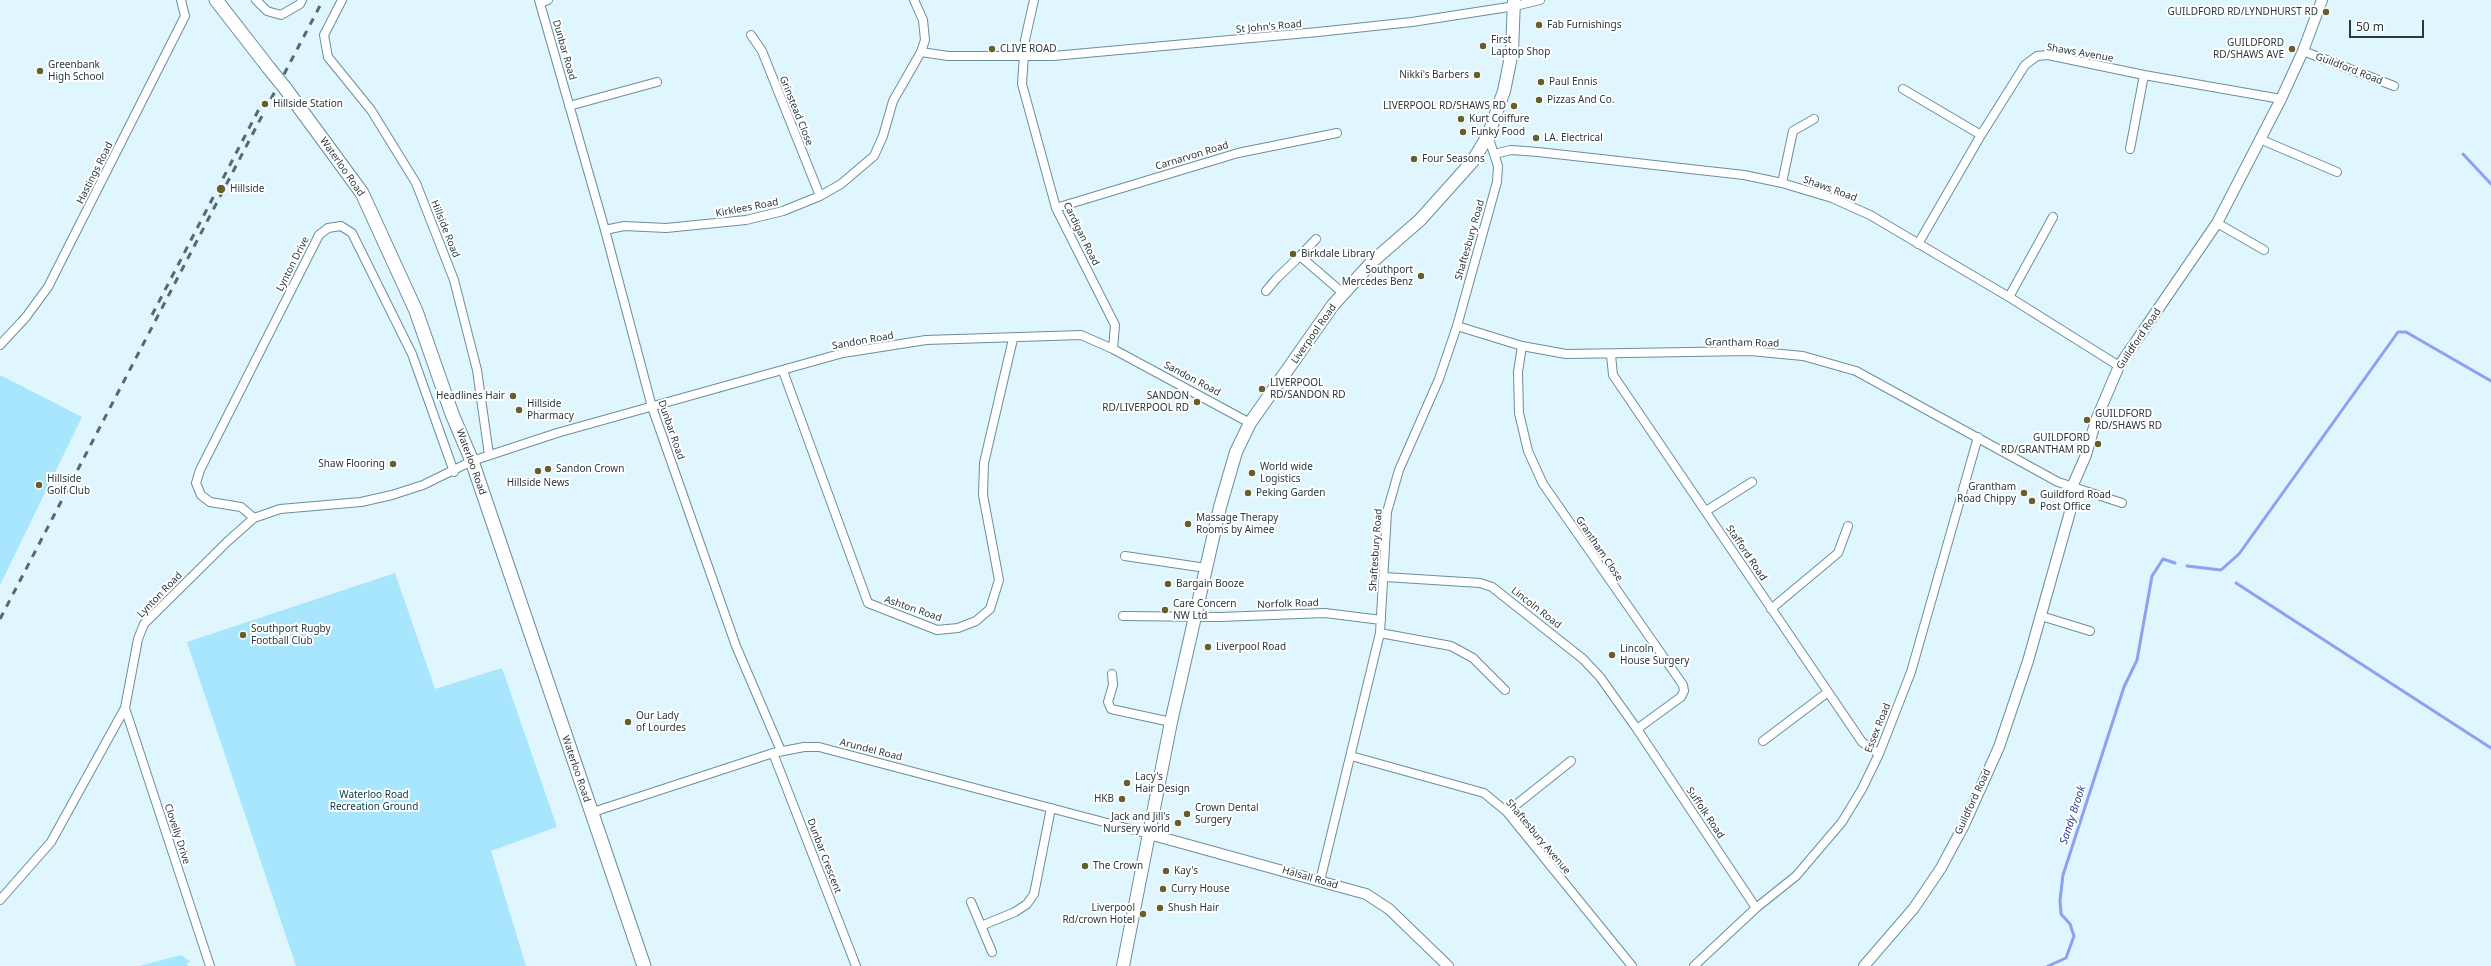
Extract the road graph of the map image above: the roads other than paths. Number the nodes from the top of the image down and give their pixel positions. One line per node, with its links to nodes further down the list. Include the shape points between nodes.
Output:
1 (181, 0): 45 (street, Hastings Road, via 185,16 48,286 26,317)
2 (216, 0): 55 (highway, Waterloo Road, bridge, via 362,193 416,311 452,414)
3 (256, 0): 4 (street, via 267,12 281,15 300,4)
4 (302, 0)
5 (342, 0): 54 (street, Hillside Road, via 324,35 328,57 371,110 416,183 454,280 477,370)
6 (914, 0): 14 (street, via 923,20 925,40)
7 (1034, 0): 15 (street)
8 (1540, 0): 11 (street, St John's Road)
9 (2322, 0): 13 (street, Guildford Road)
10 (542, 1): 21 (street, Dunbar Road)
11 (1514, 3): 15 (street, St John's Road, via 1318,32 1053,56); 25 (main road, Liverpool Road, via 1512,52 1504,91)
12 (752, 35): 31 (street, Grinstead Close, via 762,52)
13 (2303, 51): 18 (street, Guildford Road); 20 (street, Guildford Road)
14 (921, 52): 15 (street, via 948,56); 31 (street, Kirklees Road, via 893,101 874,156 841,184)
15 (1024, 56): 32 (street, Cardigan Road, via 1022,84)
16 (2144, 75): 20 (street, Shaws Avenue); 24 (street, Shaws Avenue, via 2048,55 2037,56 2025,65); 27 (street)
17 (657, 82): 21 (street)
18 (2394, 86)
19 (1903, 89): 24 (street)
20 (2282, 99): 26 (street, Guildford Road)
21 (570, 106): 35 (street, Dunbar Road)
22 (1814, 120): 30 (street, via 1793,131)
23 (1337, 132): 32 (street, Carnarvon Road, via 1238,153)
24 (1981, 135): 37 (street, Shaws Avenue)
25 (1488, 136): 28 (street, Shaftesbury Road); 41 (main road, Liverpool Road, via 1472,162 1417,224 1373,261)
26 (2262, 140): 29 (street); 34 (street, Guildford Road)
27 (2130, 149)
28 (1494, 154): 30 (street, Shaws Road, via 1511,150 1538,152 1744,175); 43 (street, Shaftesbury Road, via 1498,166 1497,182)
29 (2337, 172)
30 (1782, 183): 37 (street, Shaws Road, via 1832,198 1870,215)
31 (820, 196): 35 (street, Kirklees Road, via 783,212 746,220 666,228 624,226)
32 (1056, 208): 47 (street, Cardigan Road, via 1115,325)
33 (2053, 217): 42 (street)
34 (2217, 224): 38 (street); 49 (street, Guildford Road)
35 (605, 230): 51 (street, Dunbar Road)
36 (1316, 239): 39 (street)
37 (1918, 244): 42 (street, Shaws Road)
38 (2264, 250)
39 (1300, 256): 40 (street); 41 (street)
40 (1266, 291)
41 (1344, 294): 52 (main road, Liverpool Road)
42 (2009, 297): 49 (street, Shaws Road)
43 (1457, 326): 46 (street, Grantham Road); 65 (street, Shaftesbury Road, via 1439,379 1400,470 1387,512)
44 (1013, 338): 47 (street, Sandon Road, via 1081,335); 50 (street, Sandon Road, via 926,340 843,353); 50 (street, Ashton Road, via 984,463 984,494 999,580 990,608 976,621 958,628 937,630 868,603)
45 (0, 345)
46 (1522, 346): 48 (street, Grantham Road, via 1566,354); 78 (street, Grantham Close, via 1518,372 1519,413 1528,451 1543,484 1683,685 1681,697)
47 (1113, 348): 52 (street, Sandon Road)
48 (1611, 355): 53 (street, Grantham Road, via 1750,351 1803,356 1856,371); 60 (street, Stafford Road, via 1613,375)
49 (2119, 366): 58 (street, Guildford Road)
50 (783, 371): 51 (street, Sandon Road)
51 (652, 407): 54 (street, Sandon Road); 80 (street, Dunbar Road, via 736,646)
52 (1250, 423): 64 (main road, Liverpool Road, via 1228,476)
53 (1978, 437): 58 (street, Grantham Road, via 2058,482); 81 (street, Essex Road, via 1911,672)
54 (489, 455): 55 (street, Sandon Road)
55 (472, 461): 56 (street, Lynton Road); 86 (highway, Waterloo Road)
56 (454, 472): 61 (street, Lynton Road, via 392,495 361,502 280,509); 61 (street, Lynton Drive, via 412,354 352,233 341,226 328,228 319,235 200,470 196,483 201,495 210,502 241,507)
57 (1752, 482): 60 (street)
58 (2072, 487): 59 (street); 68 (street, Guildford Road, via 2070,512)
59 (2122, 503)
60 (1706, 511): 66 (street, Stafford Road)
61 (254, 518): 76 (street, Lynton Road, via 144,624 138,639)
62 (1848, 526): 66 (street, via 1838,553)
63 (1125, 556): 64 (street)
64 (1206, 568): 69 (main road, Liverpool Road)
65 (1385, 577): 70 (street, Shaftesbury Road); 78 (street, Lincoln Road, via 1480,583 1492,587 1583,659 1600,677)
66 (1771, 608): 75 (street, Stafford Road)
67 (1123, 616): 69 (street, Norfolk Road)
68 (2040, 616): 71 (street); 101 (street, Guildford Road, via 1999,747 1964,825 1914,908)
69 (1195, 617): 70 (street, Norfolk Road, via 1325,613); 77 (main road, Liverpool Road)
70 (1382, 620): 72 (street, Shaftesbury Road)
71 (2090, 631)
72 (1380, 633): 74 (street, via 1451,646 1473,658); 82 (street, Shaftesbury Road)
73 (1112, 674): 77 (street, via 1113,685 1108,702 1110,709)
74 (1505, 690)
75 (1828, 692): 79 (street); 81 (street, Stafford Road, via 1862,742)
76 (125, 708): 89 (street, Lynton Road, via 51,842); 94 (street, Clovelly Drive)
77 (1171, 722): 87 (main road, Liverpool Road)
78 (1637, 729): 91 (street, Suffolk Road)
79 (1763, 741)
80 (777, 752): 84 (street, Arundel Road, via 819,747); 86 (street, Arundel Road); 96 (street, Dunbar Crescent)
81 (1879, 754): 91 (street, Essex Road, via 1842,822 1796,876)
82 (1351, 756): 85 (street, Shaftesbury Avenue, via 1484,793); 88 (street, Shaftesbury Road)
83 (1571, 761): 85 (street)
84 (1051, 808): 87 (street, Arundel Road); 92 (street, via 1034,894 1027,904 1016,912)
85 (1507, 812): 99 (street, Shaftesbury Avenue)
86 (590, 813): 95 (highway, Waterloo Road)
87 (1149, 834): 88 (street, Halsall Road); 97 (main road, Liverpool Road)
88 (1320, 881): 98 (street, Halsall Road, via 1366,894 1388,909)
89 (0, 900)
90 (971, 902): 92 (street)
91 (1756, 908): 100 (street, Essex Road)
92 (981, 926): 93 (street)
93 (992, 952)
94 (210, 966)
95 (644, 966)
96 (856, 966)
97 (1123, 966)
98 (1448, 966)
99 (1632, 966)
100 (1694, 966)
101 (1864, 966)

